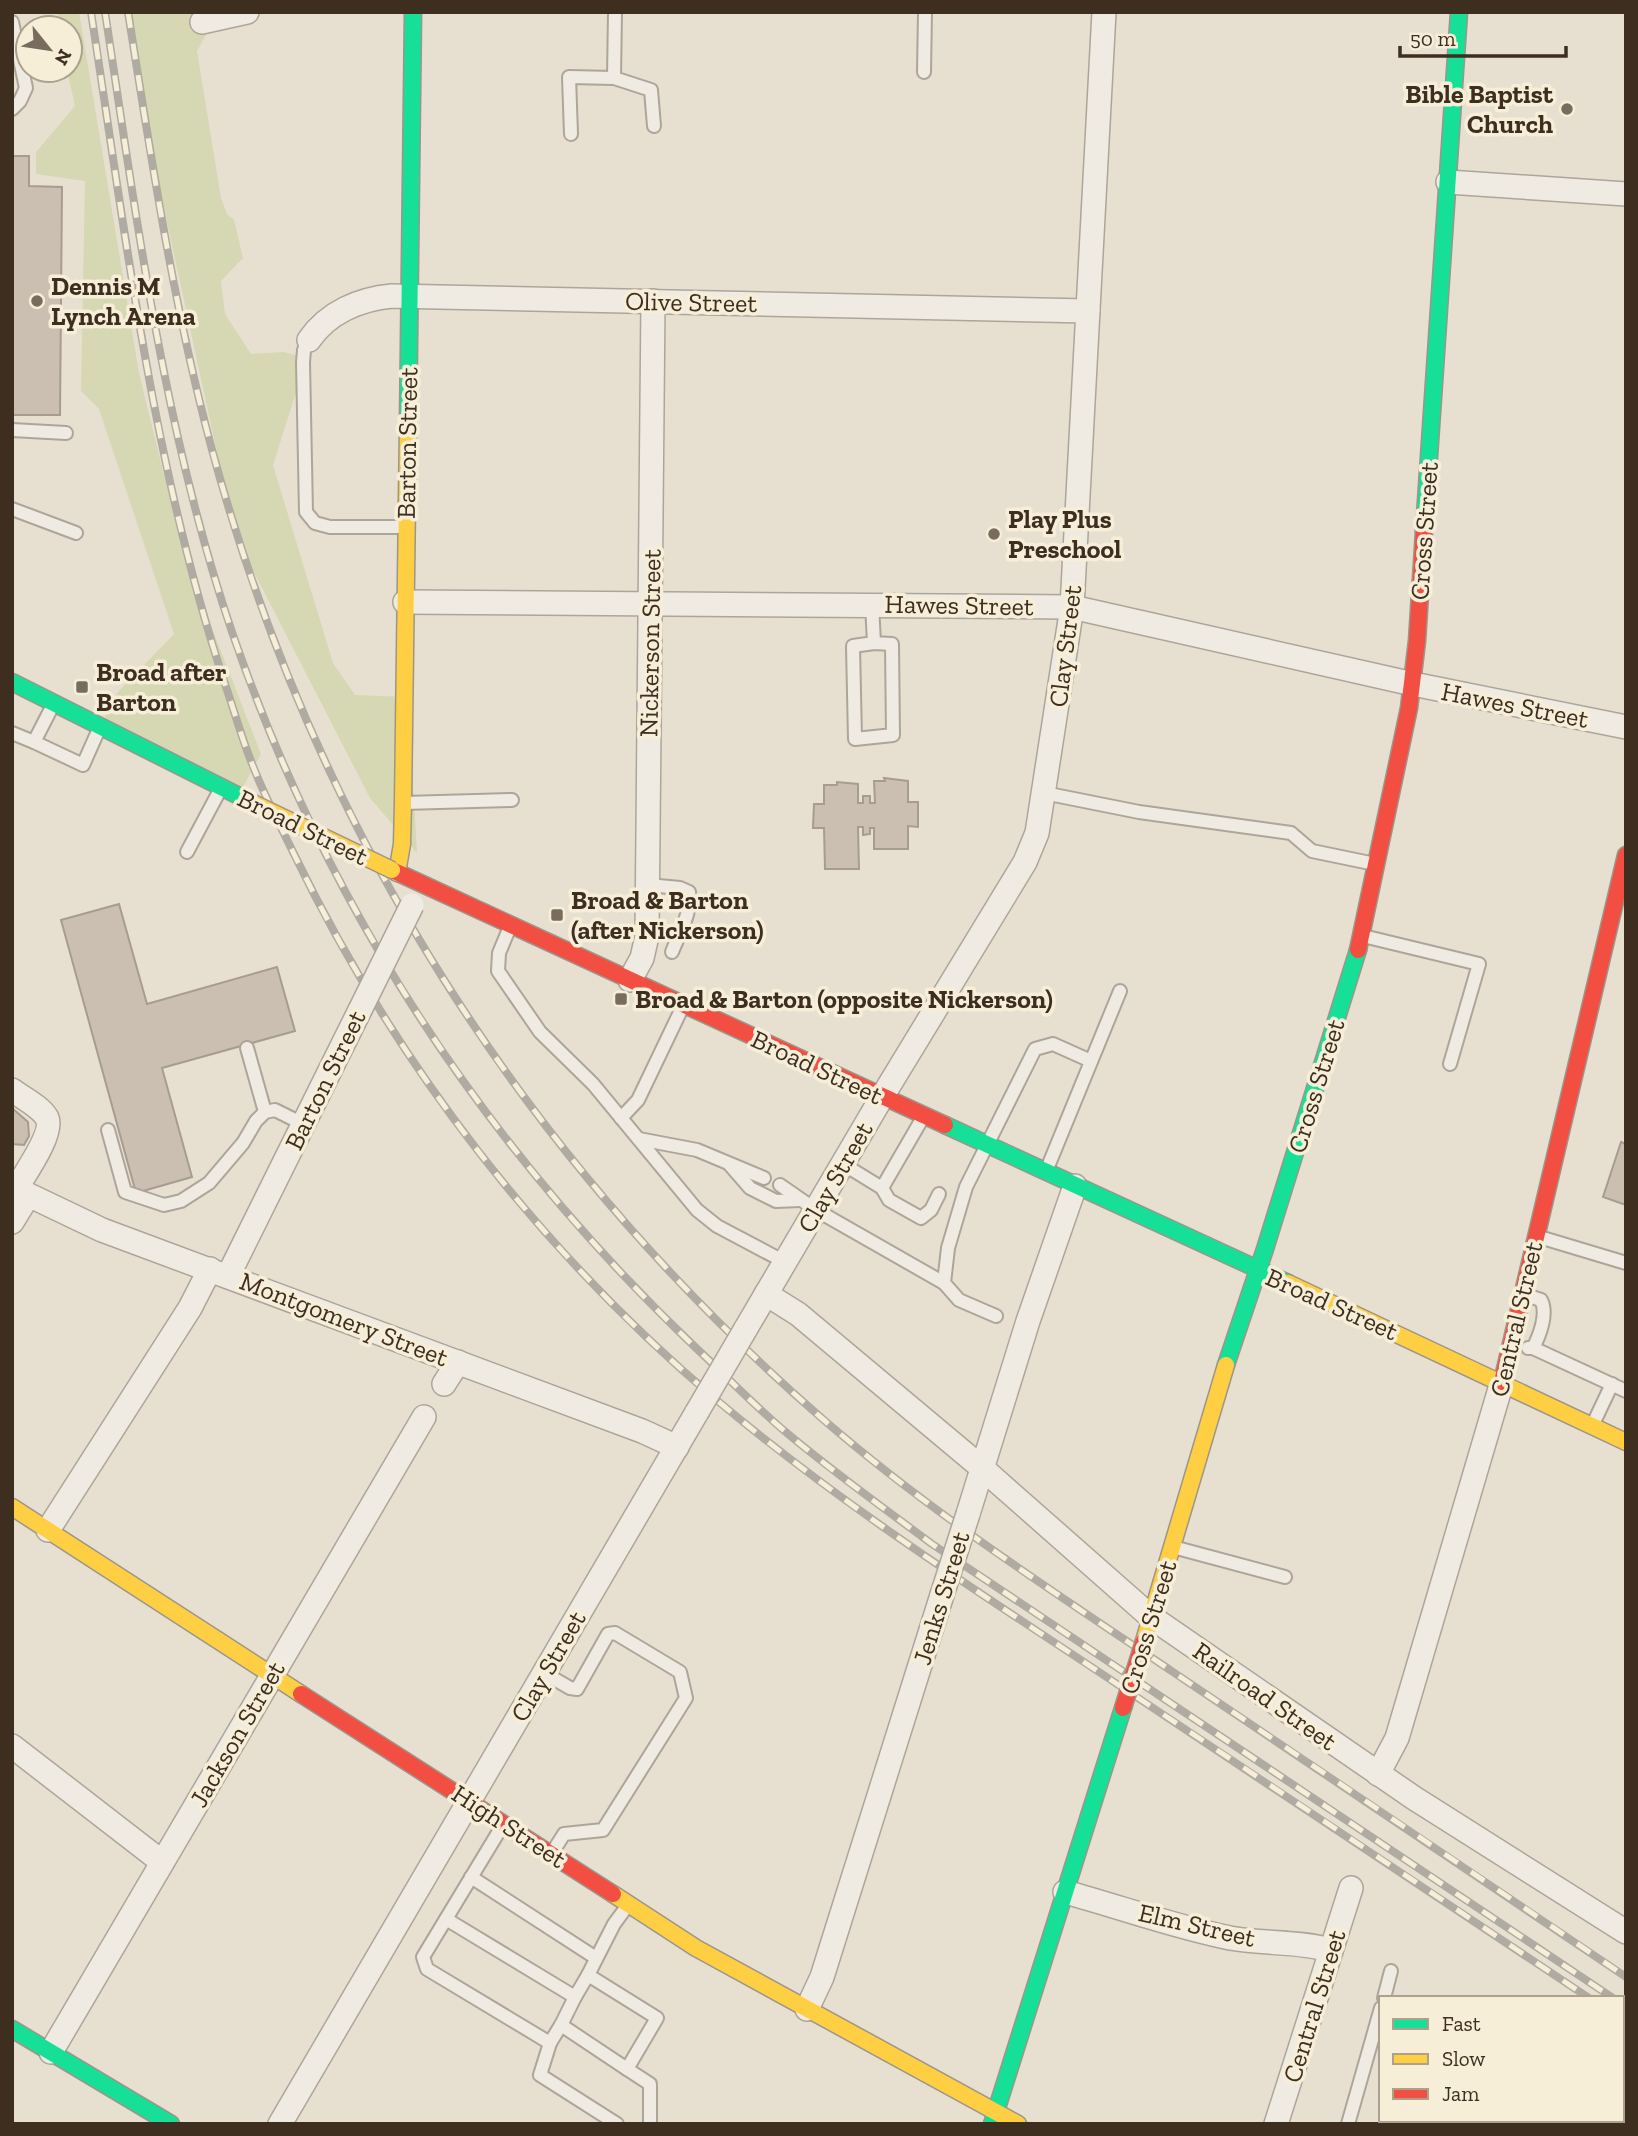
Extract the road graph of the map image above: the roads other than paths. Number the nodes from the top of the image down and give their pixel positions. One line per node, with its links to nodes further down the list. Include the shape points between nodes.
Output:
1 (247, 12): 8 (street)
2 (413, 12): 16 (main road, Barton Street)
3 (615, 12): 10 (lane)
4 (925, 12): 9 (lane)
5 (1104, 12): 18 (street, Clay Street)
6 (1459, 12): 14 (main road, Cross Street)
7 (12, 22): 11 (lane, via 26,88)
8 (202, 22)
9 (924, 72)
10 (614, 78): 12 (lane, via 651,90); 13 (lane, via 569,77)
11 (12, 109)
12 (654, 126)
13 (571, 134)
14 (1448, 183): 15 (street); 31 (main road, Cross Street)
15 (1626, 194)
16 (409, 296): 17 (street, Olive Street); 19 (street, Olive Street, via 376,297 353,305 324,323); 23 (main road, Barton Street)
17 (653, 301): 18 (street, Olive Street); 26 (street, Nickerson Street)
18 (1088, 311): 28 (street, Clay Street)
19 (309, 340): 23 (lane, via 303,362 304,505 310,518 323,526)
20 (12, 430): 21 (lane)
21 (66, 433)
22 (12, 509): 24 (lane)
23 (406, 527): 25 (main road, Barton Street)
24 (76, 533)
25 (405, 602): 26 (street, Hawes Street); 40 (main road, Barton Street)
26 (650, 603): 27 (street, Hawes Street); 45 (street, Nickerson Street)
27 (872, 604): 28 (street, Hawes Street); 29 (lane)
28 (1072, 607): 31 (street, Hawes Street); 38 (street, Clay Street)
29 (874, 643): 29 (lane, via 853,646 855,740 893,735 892,644)
30 (12, 682): 32 (main road, Broad Street)
31 (1413, 684): 34 (street, Hawes Street); 43 (main road, Cross Street)
32 (54, 703): 33 (main road, Broad Street); 36 (lane)
33 (100, 726): 36 (lane, via 83,765); 37 (main road, Broad Street)
34 (1626, 727)
35 (12, 733): 36 (lane)
36 (34, 743)
37 (222, 787): 41 (lane); 44 (main road, Broad Street, bridge)
38 (1044, 793): 43 (lane, via 1139,812 1291,833 1312,851); 57 (street, Clay Street, via 1025,862)
39 (512, 800): 40 (lane)
40 (403, 803): 44 (main road, Barton Street, via 402,844)
41 (187, 852)
42 (1626, 856): 76 (main road, Central Street)
43 (1378, 865): 48 (main road, Cross Street)
44 (394, 872): 46 (main road, Broad Street)
45 (648, 886): 49 (lane, via 689,892 691,899); 50 (street, Nickerson Street, via 645,948)
46 (417, 895): 47 (main road, Broad Street); 61 (street, Barton Street, bridge)
47 (511, 926): 50 (main road, Broad Street); 60 (lane, via 499,953 498,971 549,1042)
48 (1362, 936): 55 (lane, via 1479,964); 79 (main road, Cross Street)
49 (672, 952)
50 (630, 981): 52 (main road, Broad Street)
51 (1120, 991): 54 (lane)
52 (684, 1005): 57 (main road, Broad Street); 60 (lane, via 638,1100)
53 (247, 1048): 58 (lane)
54 (1091, 1060): 64 (lane, via 1053,1044 1035,1049); 67 (lane)
55 (1450, 1064)
56 (12, 1090): 72 (street, via 40,1110 48,1123)
57 (882, 1097): 59 (main road, Broad Street); 66 (street, Clay Street)
58 (265, 1112): 61 (lane, via 275,1110); 62 (lane, via 209,1183 181,1201 163,1205 125,1192)
59 (924, 1116): 64 (main road, Broad Street); 71 (lane)
60 (621, 1118): 63 (lane)
61 (303, 1124): 80 (street, Barton Street)
62 (108, 1130)
63 (639, 1139): 65 (lane, via 697,1150); 77 (lane, via 707,1219)
64 (988, 1146): 67 (main road, Broad Street); 81 (lane, via 966,1187 948,1248)
65 (727, 1162): 68 (lane); 74 (lane, via 750,1188 776,1200)
66 (843, 1164): 71 (lane); 74 (street, Clay Street)
67 (1046, 1173): 70 (main road, Broad Street)
68 (764, 1178)
69 (780, 1185): 74 (lane)
70 (1075, 1186): 79 (main road, Broad Street); 96 (street, Jenks Street, via 1021,1320)
71 (882, 1188): 73 (lane, via 889,1200 921,1218)
72 (19, 1191): 75 (street); 80 (street, Montgomery Street, via 103,1230)
73 (939, 1194)
74 (808, 1205): 77 (street, Clay Street); 81 (lane)
75 (12, 1222)
76 (1535, 1236): 78 (lane); 83 (main road, Central Street)
77 (785, 1262): 82 (street, Clay Street)
78 (1626, 1263)
79 (1257, 1270): 88 (main road, Broad Street); 99 (main road, Cross Street)
80 (219, 1272): 87 (street, Montgomery Street); 98 (street, Barton Street, via 190,1308)
81 (944, 1283): 84 (lane, via 960,1300)
82 (766, 1294): 95 (street, Clay Street, bridge); 96 (street, Railroad Street, via 798,1314)
83 (1522, 1294): 85 (main road, Central Street); 86 (lane, via 1543,1303 1545,1310)
84 (996, 1315)
85 (1510, 1344): 86 (lane); 88 (main road, Central Street)
86 (1533, 1348): 90 (lane)
87 (458, 1362): 89 (street); 95 (street, Montgomery Street)
88 (1502, 1382): 93 (main road, Broad Street); 105 (street, Central Street, via 1397,1738)
89 (444, 1384)
90 (1612, 1384): 91 (lane); 93 (lane)
91 (1626, 1391)
92 (424, 1417): 102 (street, Jackson Street)
93 (1592, 1426): 94 (main road, Broad Street)
94 (1626, 1442)
95 (677, 1447): 103 (street, Clay Street)
96 (982, 1468): 101 (street, Railroad Street); 122 (street, Jenks Street, bridge, via 822,1977)
97 (12, 1507): 98 (main road, High Street)
98 (47, 1530): 102 (main road, High Street)
99 (1173, 1547): 100 (lane); 101 (main road, Cross Street)
100 (1284, 1577)
101 (1151, 1618): 105 (street, Railroad Street); 112 (main road, Cross Street, bridge)
102 (272, 1674): 106 (main road, High Street); 109 (street, Jackson Street)
103 (544, 1674): 106 (street, Clay Street); 108 (lane, via 577,1689 608,1634 615,1633 680,1672 686,1698 603,1830 564,1835)
104 (12, 1746): 109 (street)
105 (1378, 1774): 115 (street, Railroad Street)
106 (469, 1801): 107 (main road, High Street); 131 (street, Clay Street)
107 (504, 1822): 108 (main road, High Street); 110 (lane)
108 (552, 1853): 113 (main road, High Street)
109 (162, 1862): 127 (street, Jackson Street)
110 (471, 1877): 114 (lane); 117 (lane)
111 (1351, 1888): 116 (street, Central Street)
112 (1065, 1892): 116 (street, Elm Street, via 1221,1936); 129 (main road, Cross Street)
113 (629, 1903): 117 (lane); 122 (main road, High Street, via 724,1965)
114 (446, 1919): 121 (lane); 126 (lane, via 423,1957 427,1969)
115 (1626, 1932)
116 (1331, 1950): 135 (street, Central Street)
117 (596, 1958): 119 (lane)
118 (1391, 1971): 120 (lane)
119 (587, 1975): 121 (lane); 128 (lane, via 657,2018)
120 (1385, 1996)
121 (575, 1997): 124 (lane)
122 (807, 2009): 129 (main road, High Street)
123 (1379, 2015): 136 (lane)
124 (561, 2025): 126 (lane); 128 (lane)
125 (12, 2029): 127 (main road)
126 (550, 2043): 132 (lane, via 540,2075)
127 (51, 2052): 130 (main road)
128 (627, 2069): 133 (lane, via 650,2084)
129 (994, 2118): 134 (main road, High Street)
130 (171, 2124)
131 (280, 2124)
132 (617, 2124)
133 (650, 2124)
134 (1018, 2124)
135 (1276, 2124)
136 (1348, 2124)

